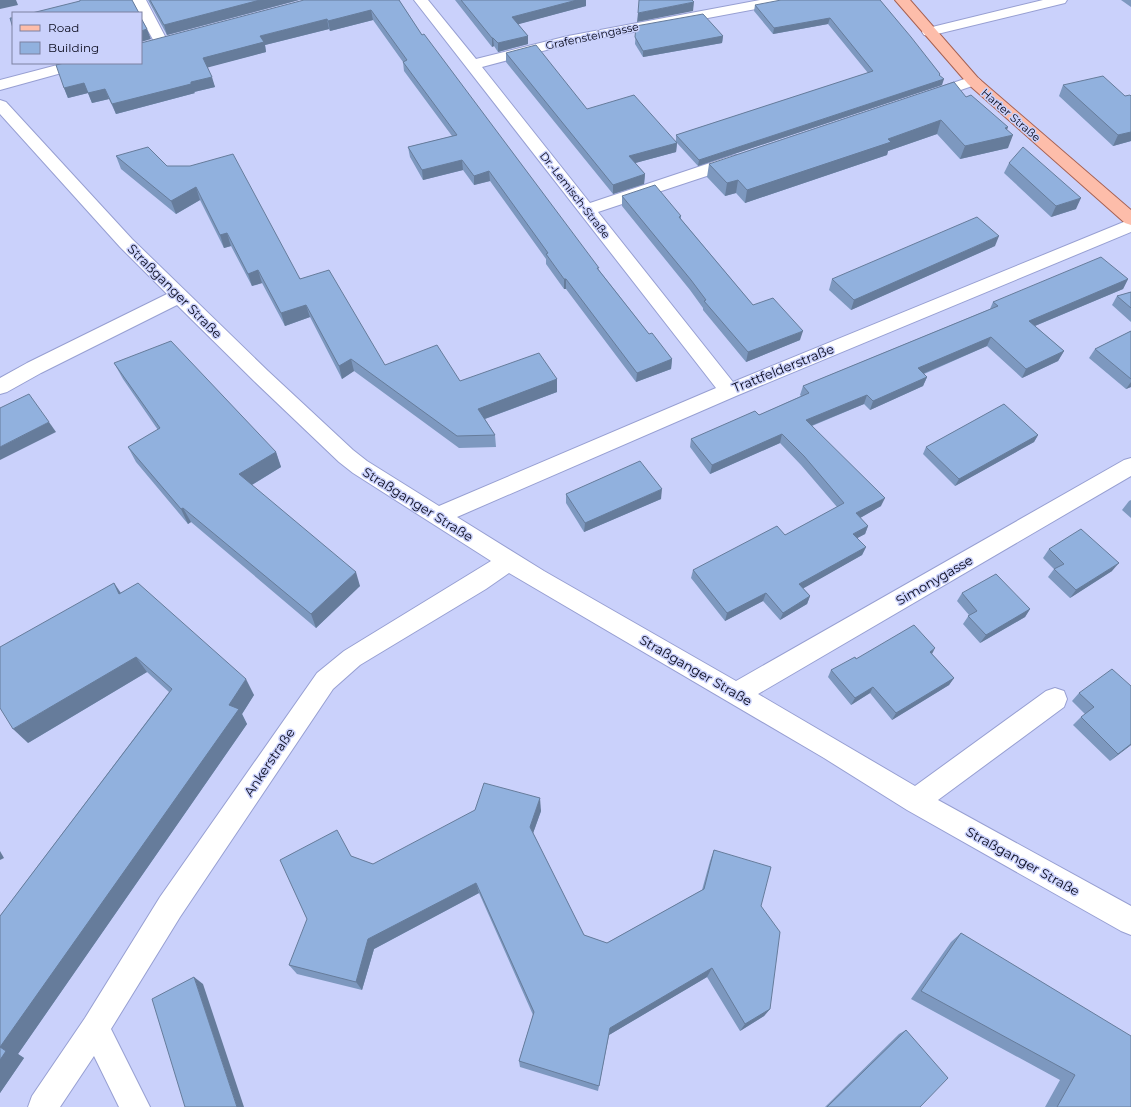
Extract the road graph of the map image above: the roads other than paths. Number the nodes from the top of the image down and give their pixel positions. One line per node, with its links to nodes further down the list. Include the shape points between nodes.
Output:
1 (139, 0): 7 (street, via 154,44)
2 (421, 0): 9 (street, Dr.-Lemisch-Straße)
3 (783, 0): 9 (street, Grafensteingasse, via 568,40)
4 (902, 0): 6 (main road, Harter Straße)
5 (1060, 0): 6 (street)
6 (929, 32): 10 (main road, Harter Straße)
7 (176, 38)
8 (78, 64): 11 (street)
9 (472, 65): 15 (street, Dr.-Lemisch-Straße)
10 (973, 81): 12 (street); 16 (main road, Harter Straße)
11 (0, 85)
12 (914, 101)
13 (0, 105): 18 (street, Straßganger Straße, via 126,243)
14 (750, 156): 15 (street)
15 (587, 210): 20 (street, Dr.-Lemisch-Straße)
16 (1131, 219)
17 (1131, 225): 20 (street, Trattfelderstraße)
18 (179, 296): 19 (street); 22 (street, Straßganger Straße, via 346,456)
19 (0, 387)
20 (729, 391): 22 (street, Trattfelderstraße)
21 (1131, 466): 24 (street, Simonygasse)
22 (437, 516): 23 (street, Straßganger Straße)
23 (509, 561): 24 (street, Straßganger Straße); 28 (street, Ankerstraße, via 352,658 325,681 170,907)
24 (736, 694): 26 (street, Straßganger Straße)
25 (1055, 699): 26 (street)
26 (916, 801): 27 (street, Straßganger Straße)
27 (1131, 921)
28 (95, 1028): 29 (street, Ankerstraße); 30 (street)
29 (43, 1107)
30 (135, 1107)

